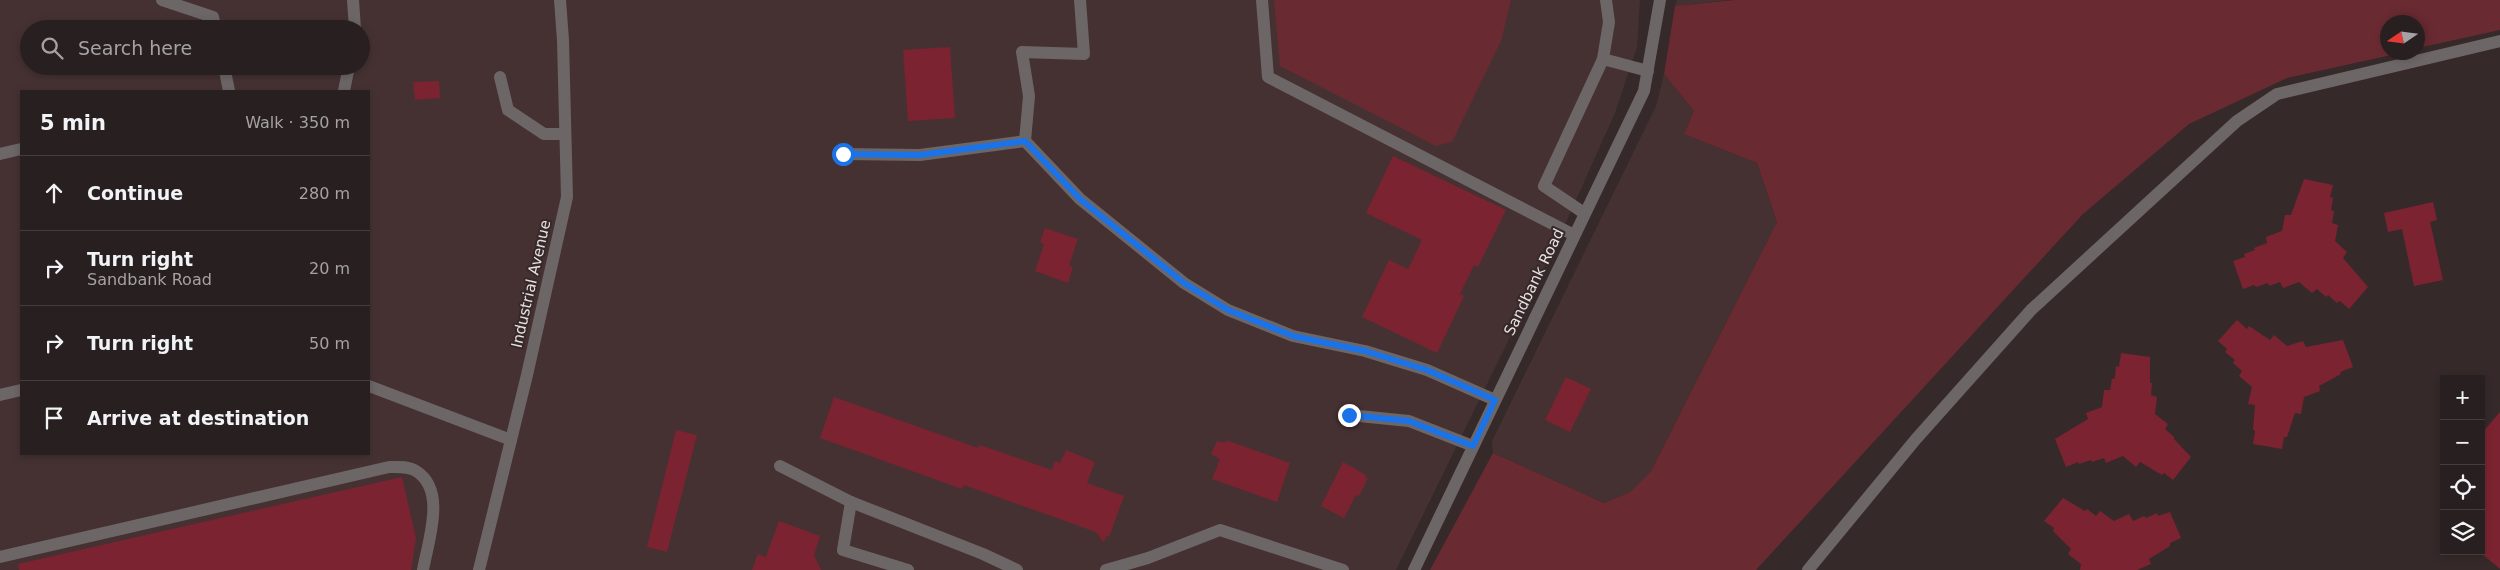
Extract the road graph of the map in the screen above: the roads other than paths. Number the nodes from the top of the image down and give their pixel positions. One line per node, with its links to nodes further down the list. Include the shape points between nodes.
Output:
1 (162, 0): 8 (street, via 214,17)
2 (353, 0): 9 (street)
3 (560, 0): 18 (street, Industrial Avenue)
4 (1080, 0): 19 (street, via 1084,54 1022,52 1029,96)
5 (1262, 0): 24 (street, via 1268,77)
6 (1606, 0): 11 (street, via 1609,22)
7 (1660, 0): 12 (street, Sandbank Road)
8 (214, 20)
9 (354, 20)
10 (2500, 41): 42 (street, via 2277,94 2237,121 2032,310 1916,439)
11 (1603, 59): 12 (street); 23 (street, via 1544,186)
12 (1648, 71): 23 (street, Sandbank Road, via 1644,91)
13 (226, 75): 16 (street)
14 (347, 75): 17 (street)
15 (500, 77): 18 (street, via 508,110 544,134)
16 (229, 90)
17 (344, 90)
18 (565, 134): 30 (street, Industrial Avenue, via 567,197)
19 (1025, 141): 22 (street, via 920,155); 28 (street, via 1080,199 1184,283 1228,310 1293,336 1365,351 1427,370)
20 (20, 149): 21 (street)
21 (0, 154)
22 (843, 154)
23 (1584, 214): 24 (street, Sandbank Road)
24 (1574, 235): 28 (street, Sandbank Road)
25 (370, 386): 30 (street)
26 (20, 390): 27 (street)
27 (0, 395)
28 (1495, 400): 31 (street, Sandbank Road)
29 (1349, 415): 31 (street, via 1409,421)
30 (511, 440): 36 (street, Industrial Avenue)
31 (1473, 446): 41 (street, Sandbank Road)
32 (780, 466): 33 (street)
33 (851, 502): 37 (street, via 843,550); 38 (street)
34 (0, 557): 35 (street, via 389,467 416,471 430,486 434,501)
35 (423, 570)
36 (479, 570)
37 (908, 570)
38 (1017, 570)
39 (1106, 570): 40 (street, via 1148,558 1220,530)
40 (1343, 570)
41 (1414, 570)
42 (1808, 570)

